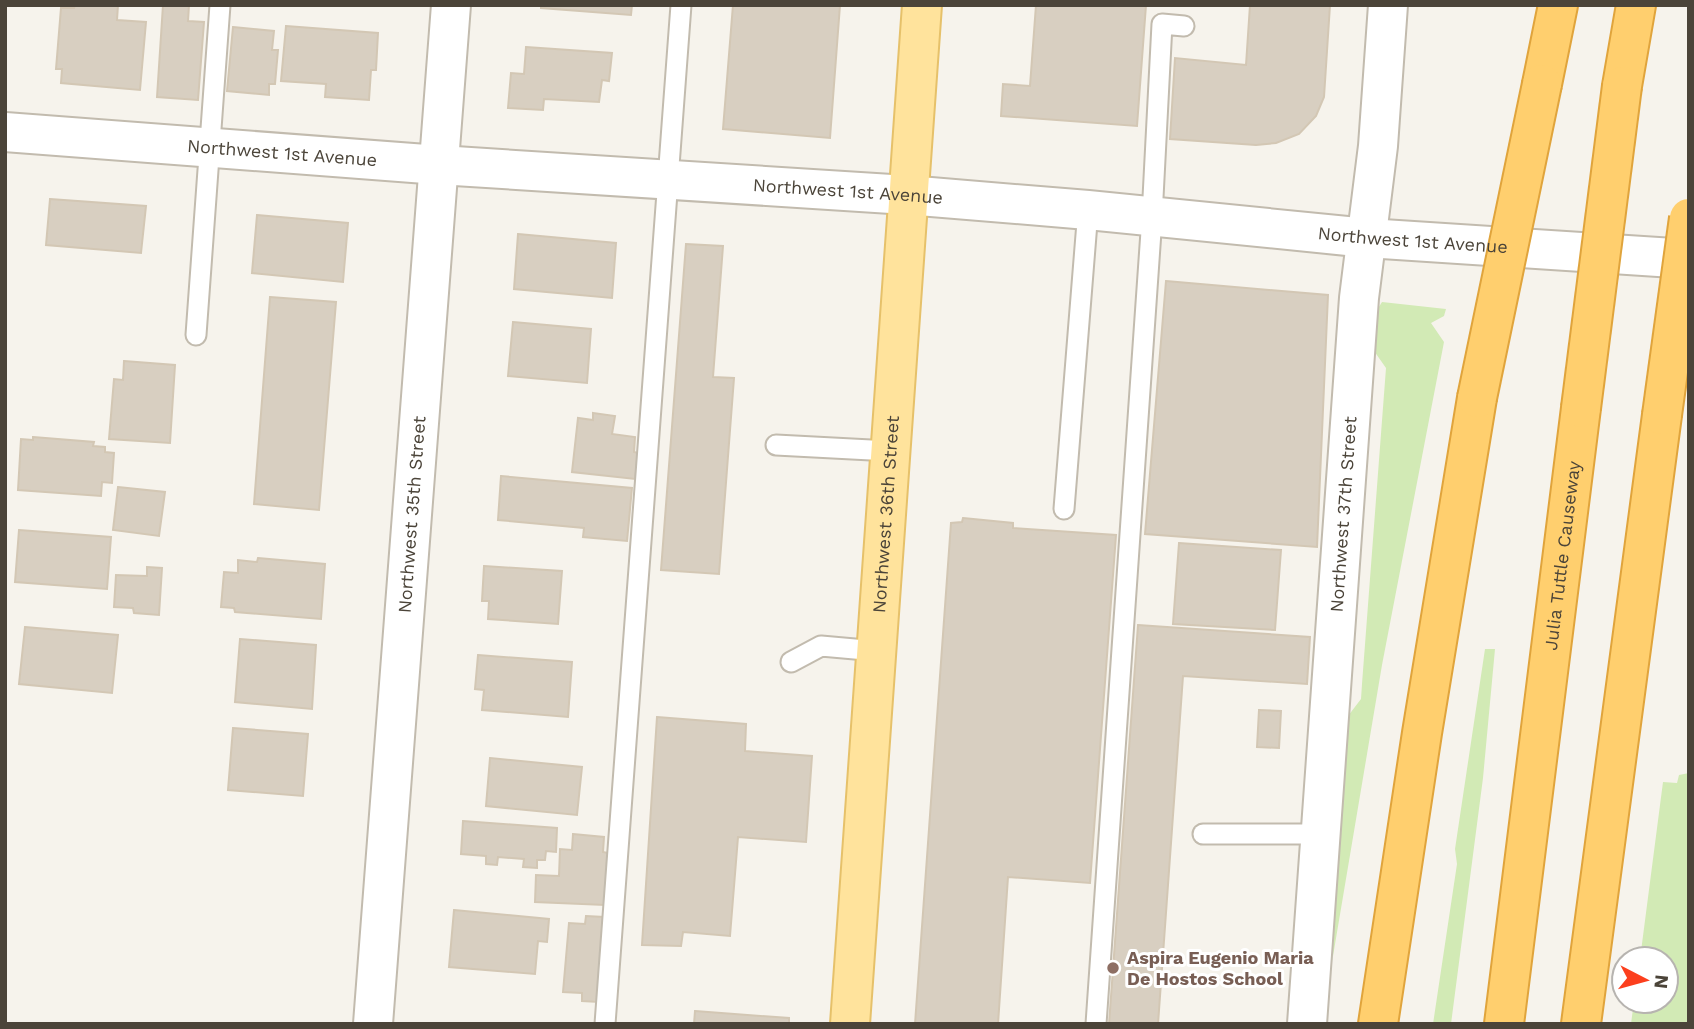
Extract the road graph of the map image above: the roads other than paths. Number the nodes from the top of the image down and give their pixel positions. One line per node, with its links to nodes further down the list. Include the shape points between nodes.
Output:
1 (220, 5): 13 (lane)
2 (451, 5): 14 (street, Northwest 35th Street)
3 (681, 5): 15 (lane)
4 (922, 5): 16 (main road, Northwest 36th Street)
5 (1388, 5): 20 (street, Northwest 37th Street)
6 (1558, 5): 35 (highway, bridge, via 1477,398)
7 (1629, 5): 11 (highway)
8 (1636, 5): 11 (highway)
9 (1162, 15): 10 (lane); 18 (lane)
10 (1184, 26)
11 (1622, 86): 36 (highway, Julia Tuttle Causeway, bridge)
12 (5, 132): 13 (street, Northwest 1st Avenue)
13 (211, 147): 14 (street, Northwest 1st Avenue); 22 (lane)
14 (439, 165): 15 (street, Northwest 1st Avenue); 30 (street, Northwest 35th Street)
15 (668, 178): 16 (street, Northwest 1st Avenue); 31 (lane)
16 (907, 195): 17 (street, Northwest 1st Avenue); 24 (main road, Northwest 36th Street)
17 (1088, 210): 18 (street, Northwest 1st Avenue); 25 (lane)
18 (1152, 217): 20 (street, Northwest 1st Avenue); 33 (lane)
19 (1689, 218): 37 (highway, bridge)
20 (1367, 238): 21 (street, Northwest 1st Avenue); 29 (street, Northwest 37th Street)
21 (1689, 259)
22 (196, 335)
23 (776, 445): 24 (lane)
24 (890, 451): 26 (main road, Northwest 36th Street)
25 (1063, 509)
26 (877, 651): 27 (lane, via 821,646); 32 (main road, Northwest 36th Street)
27 (791, 662)
28 (1203, 834): 29 (lane)
29 (1322, 834): 34 (street, Northwest 37th Street)
30 (373, 1024)
31 (605, 1024)
32 (850, 1024)
33 (1096, 1024)
34 (1307, 1024)
35 (1378, 1024)
36 (1504, 1024)
37 (1581, 1024)

